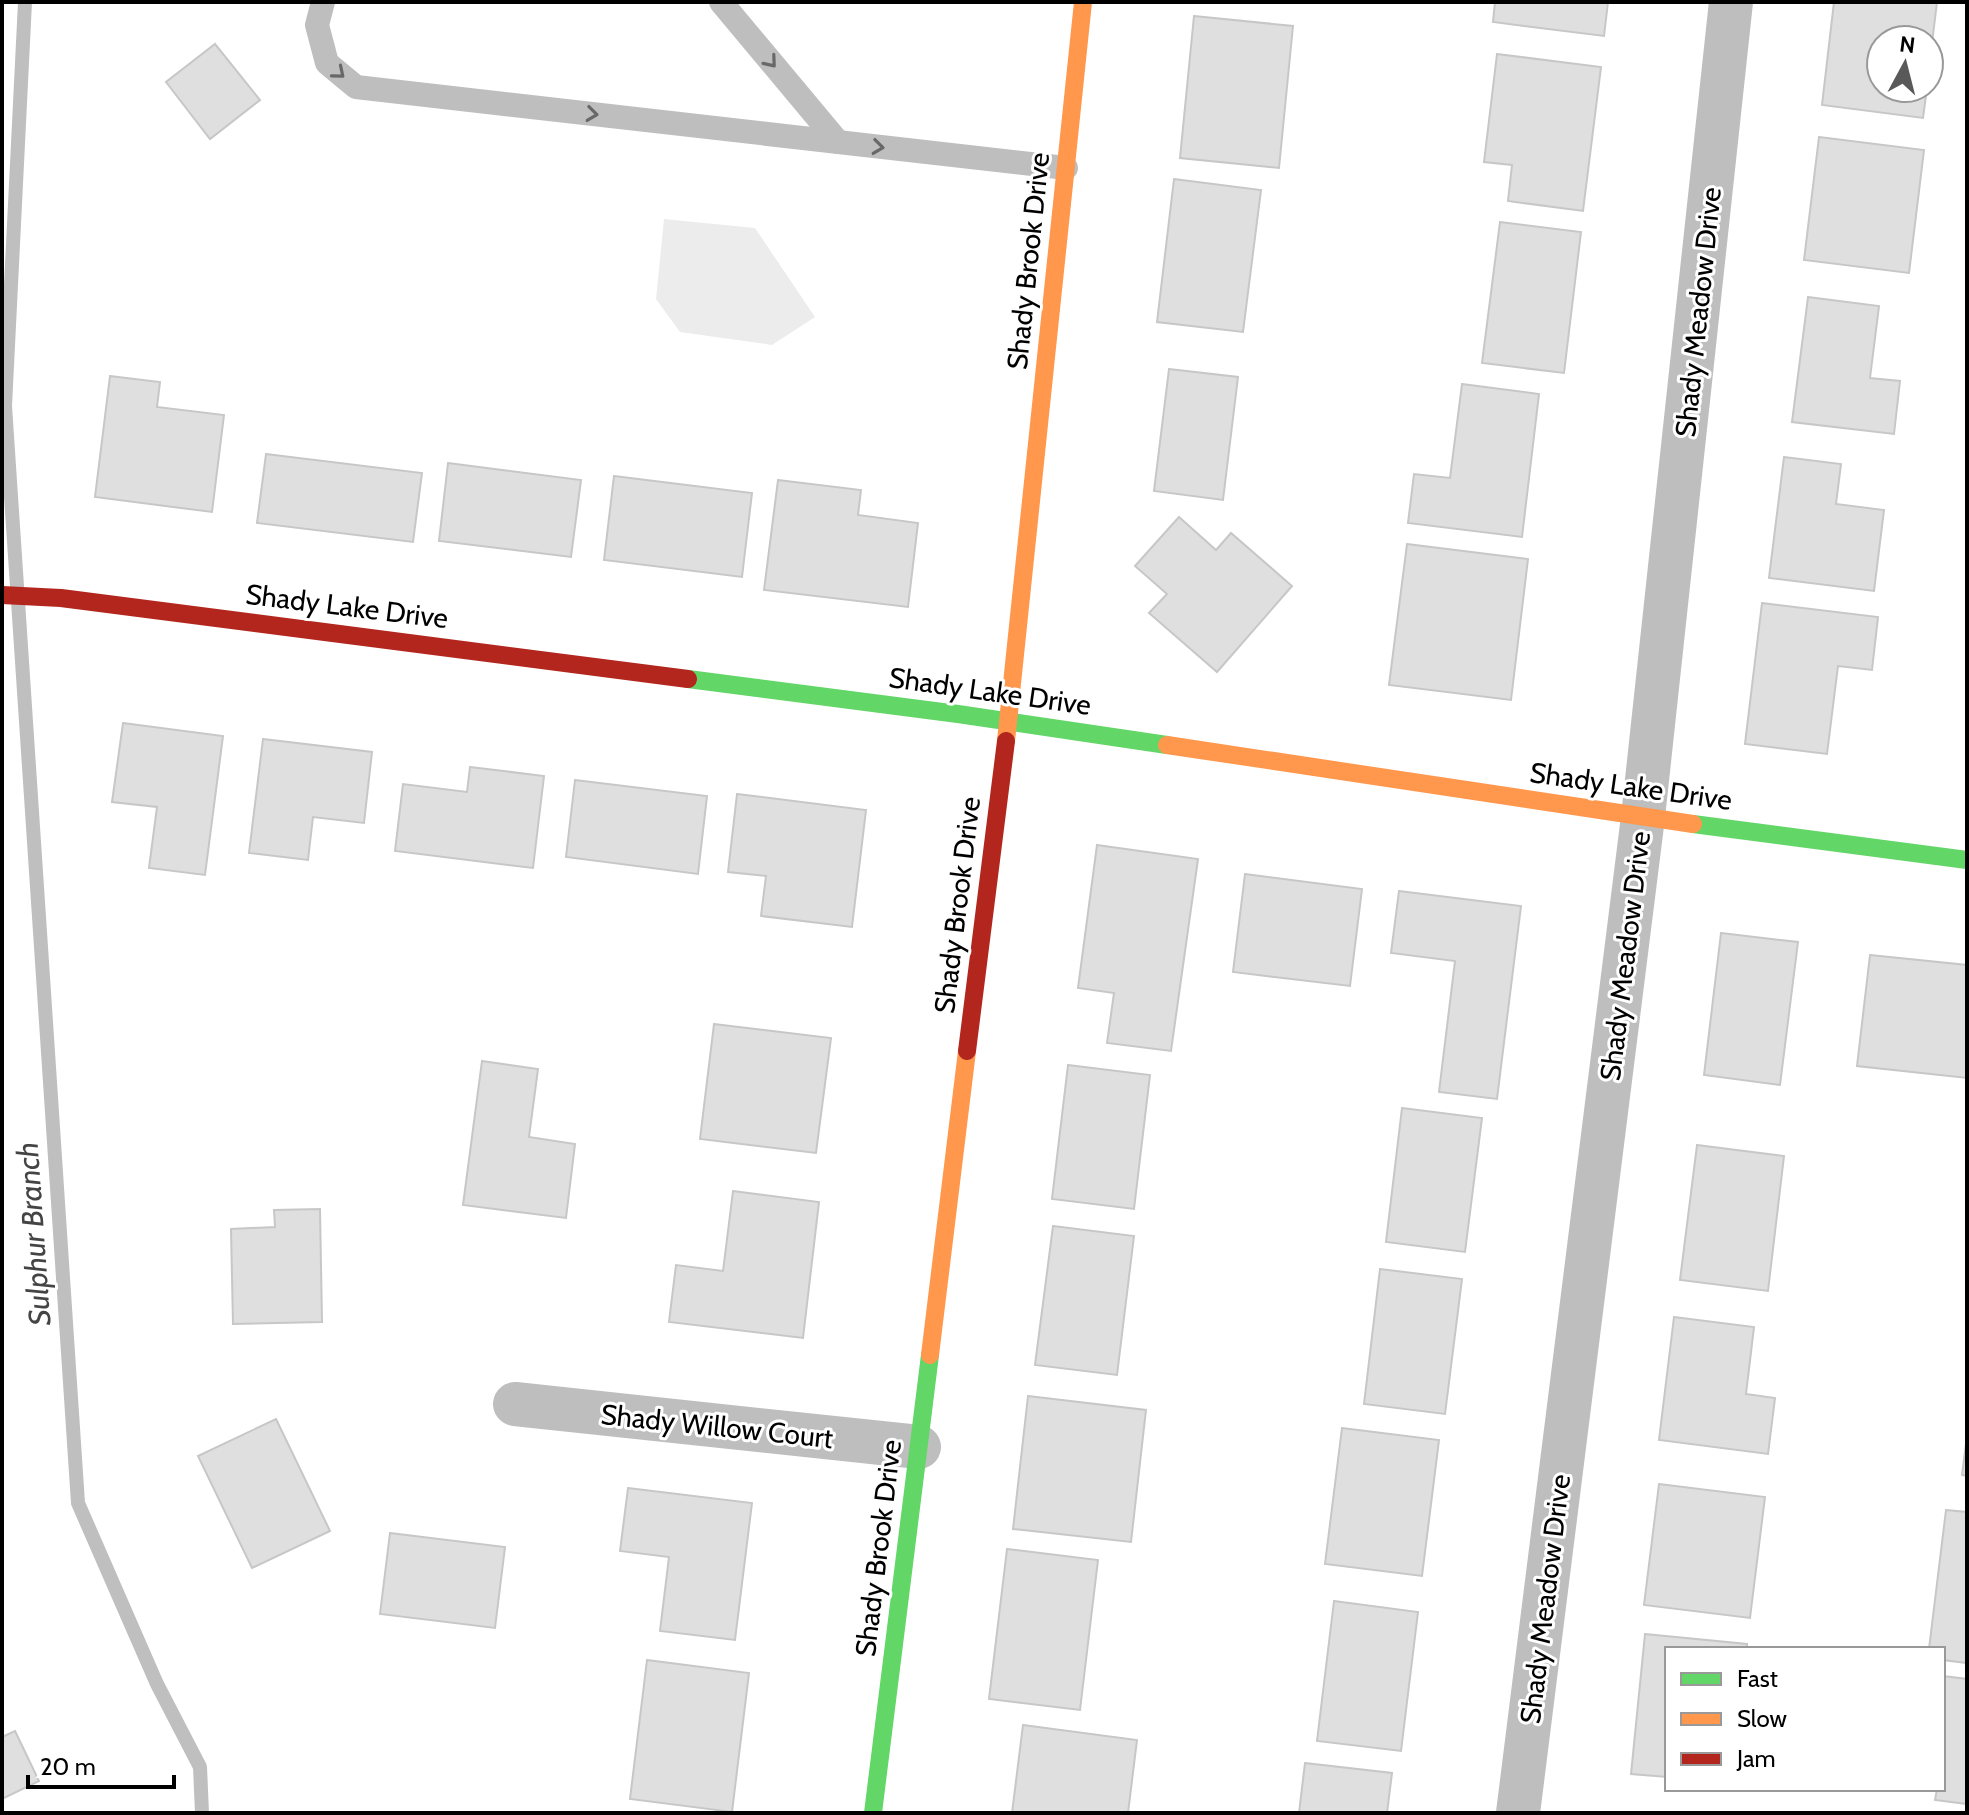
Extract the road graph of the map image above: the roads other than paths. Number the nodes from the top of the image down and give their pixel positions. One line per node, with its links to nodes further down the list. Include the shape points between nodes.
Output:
1 (323, 2): 5 (lane, one-way to 5, via 317,25 327,63 356,87)
2 (721, 2): 5 (lane, one-way to 5)
3 (1083, 2): 6 (street, Shady Brook Drive)
4 (1731, 2): 9 (street, Shady Meadow Drive)
5 (838, 142): 6 (lane, one-way to 6)
6 (1066, 168): 8 (street, Shady Brook Drive)
7 (2, 595): 8 (street, Shady Lake Drive, via 61,598)
8 (1008, 721): 9 (street, Shady Lake Drive); 12 (street, Shady Brook Drive)
9 (1643, 817): 10 (street, Shady Lake Drive); 14 (street, Shady Meadow Drive)
10 (1967, 860)
11 (515, 1404): 12 (street, Shady Willow Court)
12 (919, 1447): 13 (street, Shady Brook Drive)
13 (873, 1813)
14 (1518, 1813)

